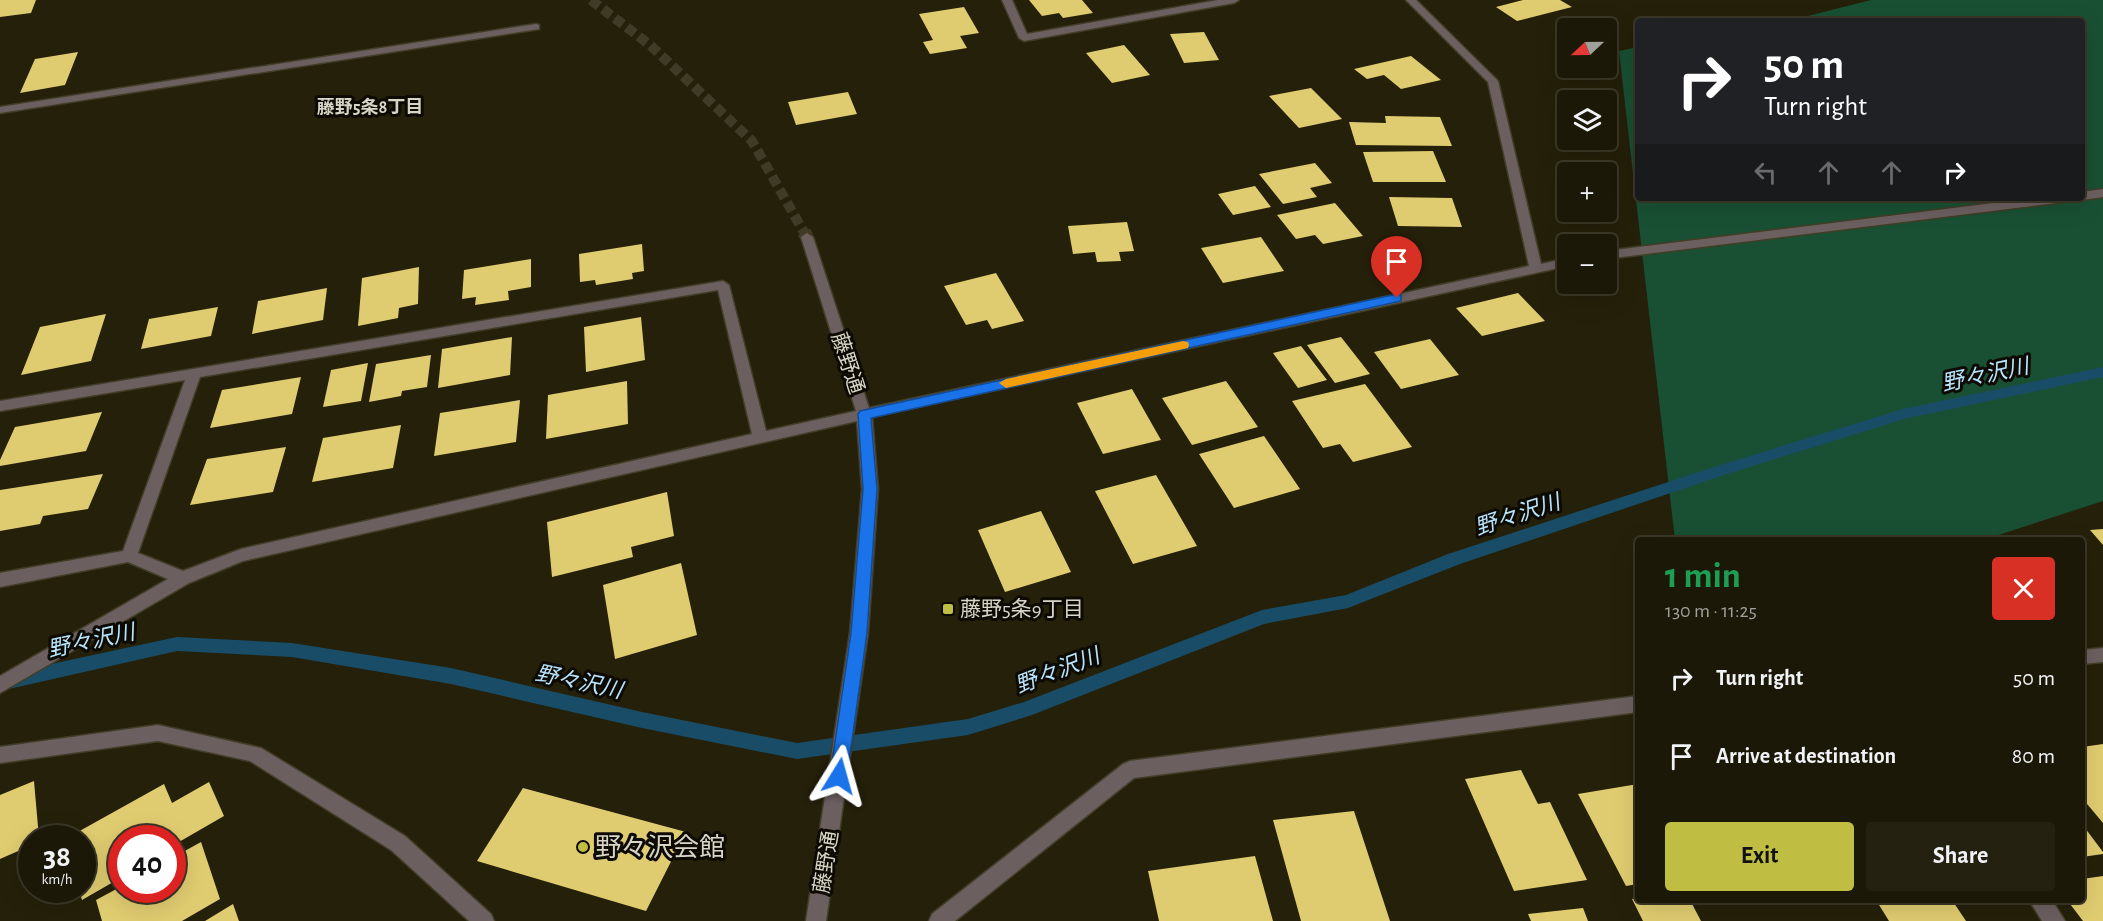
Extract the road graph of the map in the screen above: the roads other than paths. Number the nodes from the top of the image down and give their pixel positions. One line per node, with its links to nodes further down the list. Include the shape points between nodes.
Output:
1 (1007, 0): 2 (street, via 1024,38)
2 (1234, 0)
3 (1411, 0): 12 (street, via 1493,81)
4 (536, 27): 5 (street)
5 (0, 111)
6 (2103, 193): 7 (street)
7 (2085, 196)
8 (2040, 201): 10 (street)
9 (807, 237): 15 (street, 藤野通)
10 (1617, 254)
11 (1557, 264): 12 (street)
12 (1536, 268): 15 (street)
13 (194, 374): 14 (street); 16 (street, via 723,285); 17 (street)
14 (0, 406)
15 (864, 414): 16 (street); 27 (street, 藤野通, via 870,489 859,633)
16 (760, 438): 18 (street, via 241,555)
17 (129, 556): 18 (street); 19 (street)
18 (183, 578): 22 (street)
19 (0, 580)
20 (2103, 655): 21 (street)
21 (2085, 657)
22 (0, 685)
23 (1635, 704): 28 (street, via 1130,770)
24 (0, 755): 26 (street, via 158,733 254,754 398,843)
25 (2041, 903): 29 (street)
26 (484, 921)
27 (816, 921)
28 (939, 921)
29 (2055, 921)

